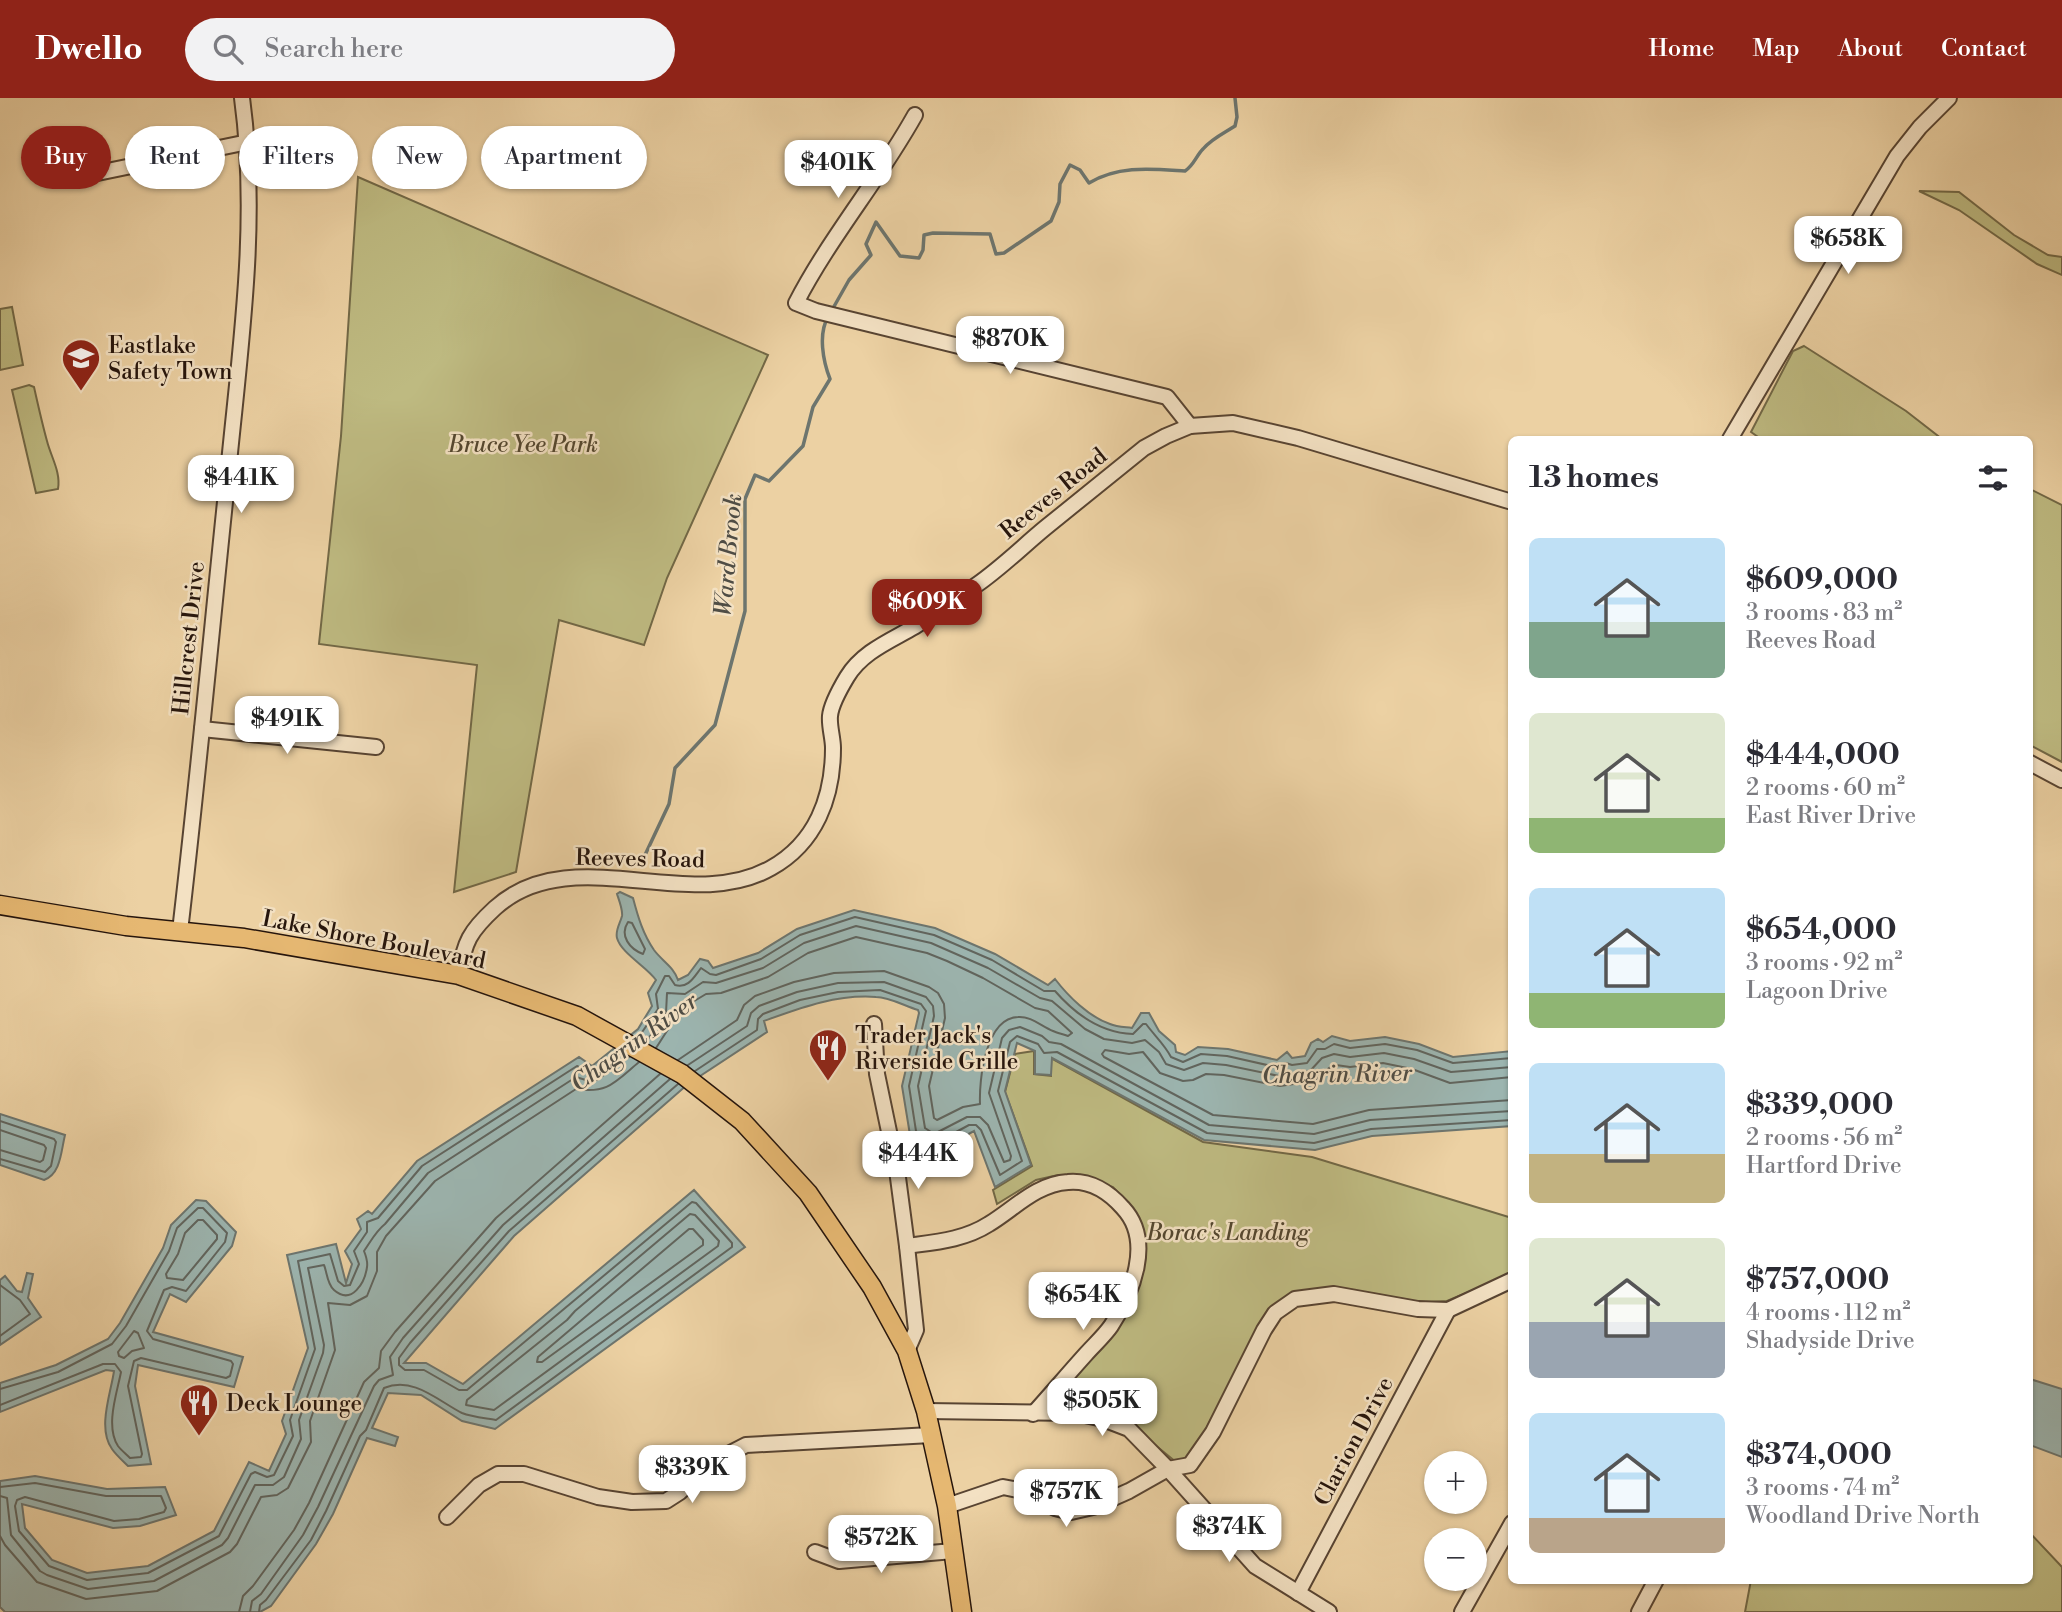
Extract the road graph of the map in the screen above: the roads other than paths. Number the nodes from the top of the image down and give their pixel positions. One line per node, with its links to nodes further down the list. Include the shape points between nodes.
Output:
1 (242, 98): 4 (street, Hillcrest Drive)
2 (1949, 98): 9 (street, via 1897,156)
3 (915, 115): 8 (street, via 828,245 796,303 1167,397)
4 (246, 126)
5 (239, 144): 6 (street)
6 (111, 170)
7 (249, 189): 11 (street, Hillcrest Drive, via 250,236)
8 (1190, 426): 10 (street, Reeves Road, via 1233,423 1298,438); 17 (street, Reeves Road, via 1144,449 978,584 863,659 847,677 830,715 831,781 823,813 803,845 782,861 737,881 697,884 598,877 537,884 506,898 484,918 464,945)
9 (1732, 436)
10 (1508, 501)
11 (202, 729): 12 (street); 16 (street, Hillcrest Drive)
12 (376, 747)
13 (2033, 765): 14 (street)
14 (2062, 780)
15 (0, 905): 16 (main road, Lake Shore Boulevard)
16 (180, 931): 17 (main road, Lake Shore Boulevard)
17 (459, 975): 22 (main road, Lake Shore Boulevard, via 577,1016 682,1074 742,1121 808,1193 872,1287)
18 (874, 1024): 19 (street, via 877,1074)
19 (907, 1246): 22 (street, via 916,1330); 24 (street, via 960,1238 1041,1189 1067,1182 1089,1184 1112,1196 1128,1213 1139,1251 1134,1277 1110,1328)
20 (1508, 1282): 21 (street)
21 (1448, 1310): 26 (street, via 1334,1294 1295,1299 1275,1313 1264,1330 1213,1432 1190,1465); 33 (street, Clarion Drive)
22 (907, 1351): 23 (main road, Lake Shore Boulevard)
23 (926, 1411): 24 (street); 25 (main road, Lake Shore Boulevard)
24 (1033, 1414): 26 (street, via 1076,1413 1129,1429)
25 (931, 1435): 27 (main road, Lake Shore Boulevard); 28 (street, via 746,1445 711,1463 666,1501 598,1497 524,1474 498,1474 479,1485)
26 (1168, 1469): 27 (street, via 1105,1502 1071,1512 1003,1486); 33 (street, via 1255,1566)
27 (947, 1506): 30 (main road, Lake Shore Boulevard)
28 (446, 1517)
29 (1508, 1530): 36 (street)
30 (953, 1551): 31 (street, via 839,1561); 34 (main road, Lake Shore Boulevard)
31 (815, 1552)
32 (1655, 1584): 37 (street)
33 (1298, 1593): 35 (street)
34 (962, 1612)
35 (1329, 1612)
36 (1462, 1612)
37 (1639, 1612)

